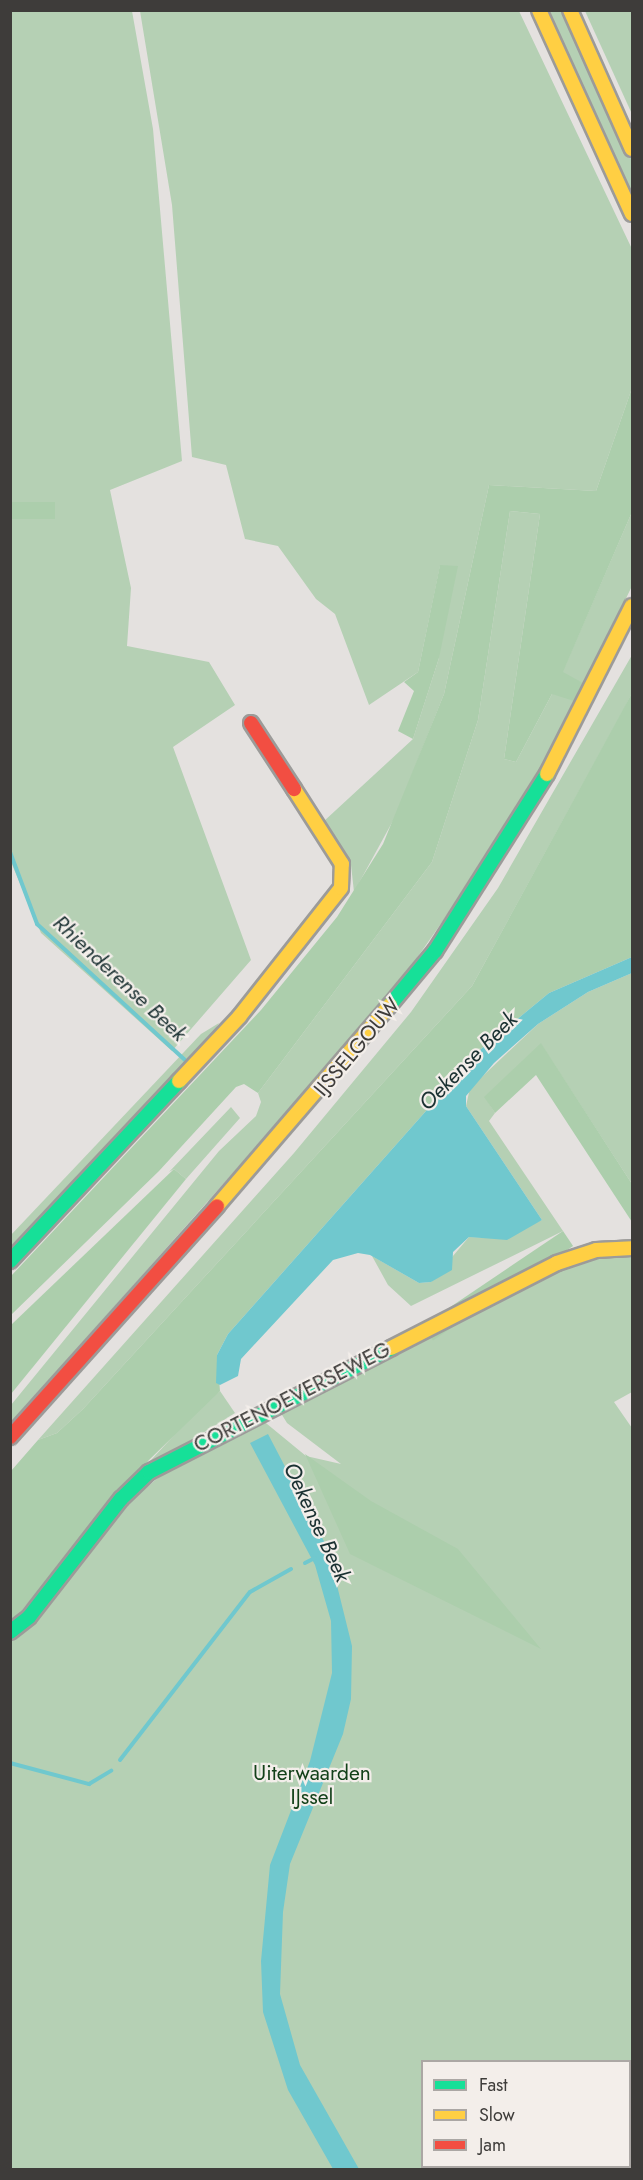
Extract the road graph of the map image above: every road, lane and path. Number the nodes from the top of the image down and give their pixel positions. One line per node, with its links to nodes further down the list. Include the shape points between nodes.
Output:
1 (539, 10): 4 (street)
2 (570, 10): 3 (street)
3 (633, 149)
4 (633, 214)
5 (633, 606): 9 (street, IJSSELGOUW, via 540,789 435,951 312,1101)
6 (251, 723): 8 (street, via 342,864 340,888 239,1017)
7 (633, 1248): 10 (street, CORTENOEVERSEWEG, via 596,1250 557,1263 149,1472 107,1515 28,1617)
8 (10, 1262)
9 (10, 1437)
10 (10, 1632)

